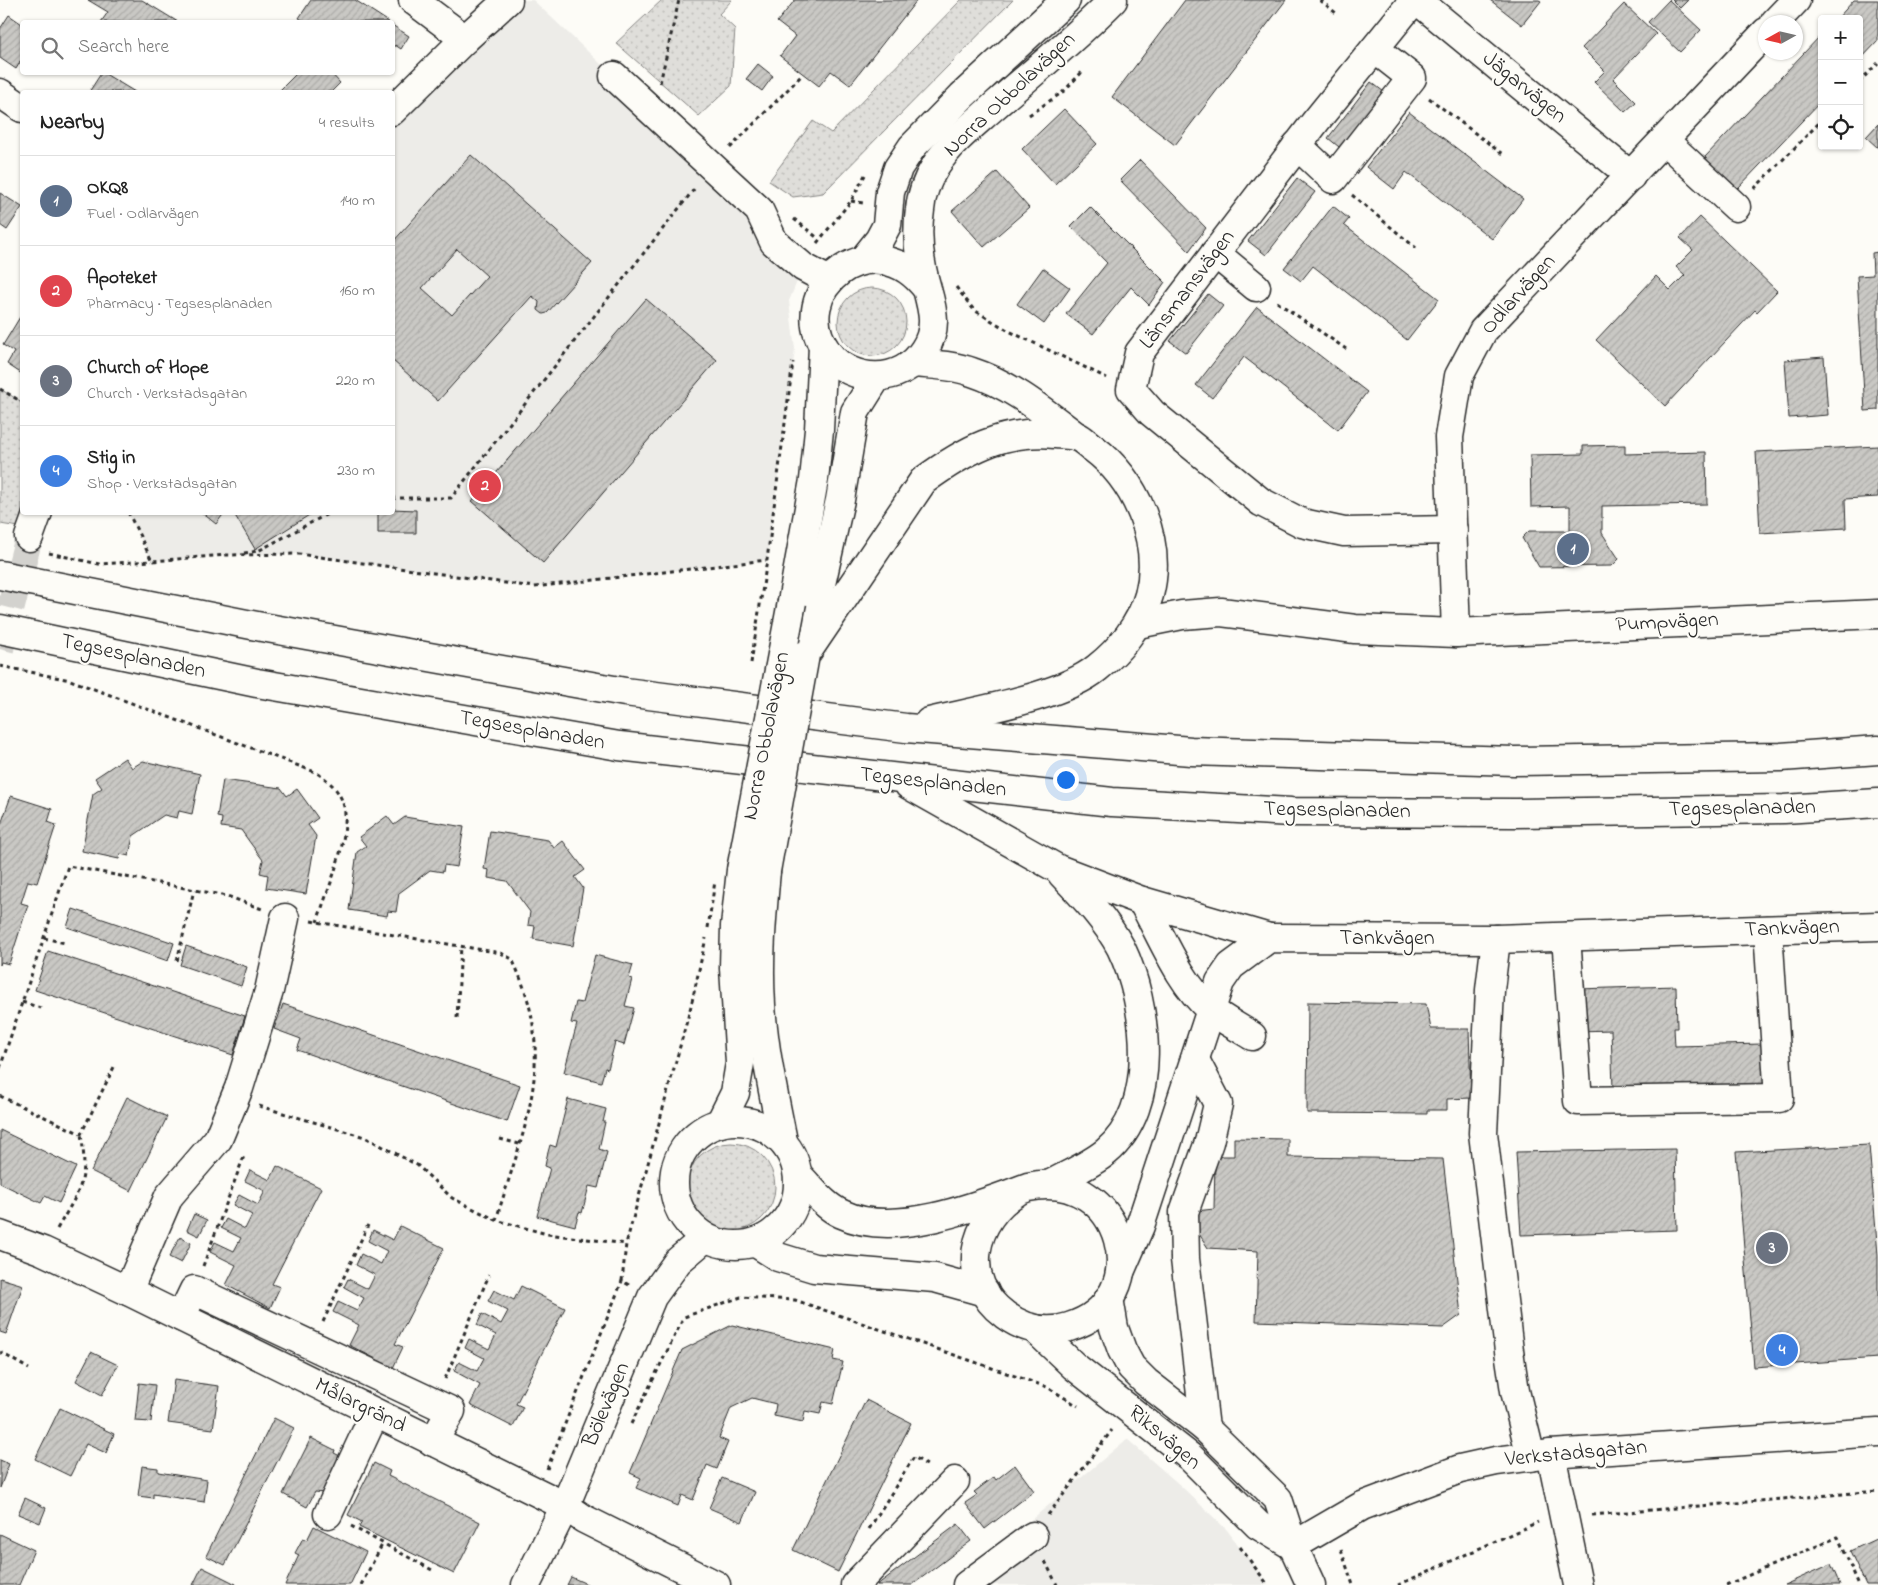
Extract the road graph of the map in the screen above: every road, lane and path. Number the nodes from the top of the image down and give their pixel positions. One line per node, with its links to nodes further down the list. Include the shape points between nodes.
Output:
1 (413, 0): 11 (street)
2 (508, 0): 11 (street)
3 (679, 0): 23 (path)
4 (1066, 0): 33 (street, Norra Obbolavägen, via 912,147 898,168 890,192)
5 (1113, 0): 43 (street, Norra Obbolavägen, via 959,138 937,164 925,188 920,210 920,251)
6 (1320, 0): 9 (path)
7 (1416, 0): 13 (street, Länsmansvägen); 30 (street, Jägarvägen)
8 (1796, 0): 10 (street)
9 (1336, 13)
10 (1782, 15)
11 (465, 39): 22 (street)
12 (1758, 40): 26 (street, Odlarvägen)
13 (1375, 49): 19 (street, via 1412,78); 27 (street, Länsmansvägen)
14 (1878, 63): 18 (path)
15 (1082, 72): 24 (path, via 1064,91)
16 (803, 74): 29 (path)
17 (614, 76): 23 (street)
18 (1863, 78)
19 (1408, 83): 28 (path); 31 (street)
20 (0, 94): 21 (street)
21 (20, 107)
22 (395, 108)
23 (653, 113): 29 (street)
24 (1022, 119)
25 (1818, 124): 34 (path)
26 (1664, 140): 30 (street, Odlarvägen); 34 (street)
27 (1297, 145): 31 (street); 38 (street, Länsmansvägen)
28 (1505, 156)
29 (711, 168): 40 (street, via 759,210 774,242 803,267); 52 (path, via 451,498)
30 (1631, 176): 55 (street, Odlarvägen, via 1483,331 1458,376 1449,437)
31 (1333, 179): 37 (path)
32 (851, 201): 33 (path)
33 (890, 207): 39 (street, Norra Obbolavägen, via 887,225)
34 (1736, 207)
35 (788, 214): 36 (path)
36 (819, 239)
37 (1416, 248)
38 (1215, 253): 42 (street); 49 (street, Länsmansvägen, via 1139,353)
39 (864, 260): 40 (street, Norra Obbolavägen, via 845,268); 43 (street, via 878,259 900,265 918,277)
40 (829, 281): 44 (street, Norra Obbolavägen, via 820,296 816,313 817,330)
41 (953, 283): 49 (path, via 974,310 1009,331)
42 (1256, 287): 45 (path)
43 (927, 289): 46 (street, Norra Obbolavägen, via 934,320 931,336)
44 (823, 346): 47 (street, Norra Obbolavägen, via 846,369); 61 (street, Norra Obbolavägen, via 820,430 814,480)
45 (1346, 349)
46 (914, 363): 47 (street, Norra Obbolavägen); 51 (street, via 971,371 1023,396)
47 (877, 377): 61 (street, Norra Obbolavägen, via 855,412 840,500)
48 (0, 389): 50 (path)
49 (1131, 389): 55 (street, via 1152,414 1261,502 1302,523 1344,532)
50 (20, 401)
51 (1077, 437): 61 (street, via 1043,433 1012,436 977,446 950,461 924,481); 63 (street, via 1114,465 1142,510 1154,569 1149,596)
52 (395, 498)
53 (129, 515): 59 (path)
54 (324, 515): 57 (path, via 258,551)
55 (1453, 530): 65 (street, Odlarvägen)
56 (38, 534): 59 (path, via 99,564)
57 (226, 555): 58 (path, via 300,554 534,587); 59 (path)
58 (767, 560)
59 (152, 561)
60 (0, 575): 67 (street, via 262,627 625,692)
61 (815, 604): 72 (street, Norra Obbolavägen, bridge); 72 (street, Norra Obbolavägen, bridge)
62 (1878, 614): 65 (street, Pumpvägen)
63 (1138, 624): 65 (street, Pumpvägen, via 1182,615 1221,612 1355,629); 67 (street, via 1097,669 1073,684)
64 (0, 629): 69 (street, Tegsesplanaden, via 257,683 619,746)
65 (1456, 633)
66 (0, 666): 76 (path, via 70,680 328,779 340,795 345,814 340,848)
67 (906, 728): 68 (street, via 1192,751 1514,761 1781,757)
68 (1878, 750)
69 (899, 779): 70 (street, Tegsesplanaden, via 1112,802 1291,812 1784,809); 71 (street)
70 (1878, 803)
71 (1058, 870): 74 (street, Tankvägen); 104 (street, via 1090,904 1121,948 1142,1011 1144,1049 1140,1086 1122,1134 1106,1151)
72 (754, 871): 97 (street, Norra Obbolavägen, via 735,926 734,968 740,1063 735,1093); 100 (street, Norra Obbolavägen, via 761,925 761,1004 767,1060)
73 (194, 890): 75 (path, via 227,896); 81 (path, via 68,866); 86 (path)
74 (1142, 901): 82 (street, Tankvägen); 89 (street, via 1186,981)
75 (285, 918): 76 (path); 96 (street, via 270,991)
76 (317, 922): 85 (path)
77 (1878, 926): 79 (street, Tankvägen)
78 (708, 928): 106 (path, via 691,1006 626,1244 547,1234)
79 (1768, 930): 80 (street, Tankvägen); 80 (street, via 1779,1098 1578,1101)
80 (1566, 937): 83 (street, Tankvägen)
81 (44, 938): 84 (path); 87 (path)
82 (1269, 938): 83 (street, Tankvägen); 89 (street, via 1231,966 1220,982)
83 (1496, 939): 134 (street, via 1490,990 1483,1133 1515,1391)
84 (65, 944)
85 (461, 946): 90 (path); 101 (path, via 501,953 512,959 527,994 533,1020 535,1085)
86 (177, 961)
87 (22, 1002): 88 (path); 94 (path)
88 (44, 1009)
89 (1210, 1010): 91 (street); 92 (street)
90 (458, 1018)
91 (1252, 1036)
92 (1195, 1060): 112 (street, via 1140,1226); 129 (street, via 1218,1104 1209,1142 1184,1212 1185,1259)
93 (115, 1065): 98 (path)
94 (0, 1068)
95 (0, 1096): 98 (path)
96 (234, 1099): 106 (path, via 365,1136 417,1165 452,1198); 116 (street, via 218,1139 170,1196)
97 (720, 1123): 100 (street, via 747,1122 772,1132); 109 (street, via 703,1130 689,1142 679,1158 674,1176 674,1194 680,1211)
98 (81, 1134): 111 (path, via 85,1176)
99 (500, 1138): 101 (path)
100 (783, 1141): 103 (street)
101 (519, 1144): 106 (path)
102 (244, 1156): 115 (path)
103 (799, 1176): 105 (street, Riksvägen, via 824,1202 842,1214 865,1221 909,1222 950,1215); 110 (street, via 798,1193 789,1216 772,1235)
104 (1051, 1184): 105 (street, Riksvägen); 112 (street, Riksvägen, via 1071,1188 1090,1197 1105,1211 1120,1242)
105 (1018, 1191): 117 (street, Riksvägen, via 994,1209 980,1235 976,1264)
106 (496, 1220)
107 (368, 1225): 122 (path)
108 (0, 1235): 111 (street, Målargränd)
109 (705, 1238): 110 (street, via 739,1246); 138 (street, Bölevägen, via 678,1261 652,1297)
110 (756, 1243): 117 (street, via 778,1257 814,1268 935,1278)
111 (44, 1251): 116 (street, Målargränd)
112 (1120, 1272): 118 (street, Riksvägen)
113 (489, 1275): 125 (path)
114 (622, 1282): 137 (path)
115 (194, 1290): 119 (street); 122 (street)
116 (128, 1291): 119 (street, Målargränd)
117 (985, 1292): 121 (street, Riksvägen, via 1012,1320)
118 (1109, 1298): 121 (street, Riksvägen, via 1089,1318 1077,1324 1049,1330); 129 (street, Riksvägen, via 1114,1328 1131,1367)
119 (181, 1317): 127 (street, Målargränd)
120 (684, 1317): 126 (path, via 741,1297 795,1300 1047,1387)
121 (1035, 1329): 146 (street, Riksvägen, via 1074,1366 1190,1456 1258,1525)
122 (312, 1345): 125 (street)
123 (0, 1352): 124 (path)
124 (29, 1369)
125 (435, 1403): 133 (street, via 451,1410)
126 (1080, 1408)
127 (374, 1413): 133 (street, Målargränd); 139 (street)
128 (1104, 1424): 130 (path)
129 (1205, 1428): 146 (street, Riksvägen, via 1278,1499)
130 (1112, 1429): 132 (path); 143 (path)
131 (1878, 1432): 134 (street, Verkstadsgatan)
132 (1119, 1434)
133 (433, 1442): 137 (street, Målargränd)
134 (1541, 1456): 140 (street); 141 (street, Verkstadsgatan, via 1460,1469 1362,1506)
135 (955, 1481): 142 (path, via 914,1457); 151 (street)
136 (1878, 1491): 140 (path)
137 (537, 1494): 138 (street, Målargränd)
138 (565, 1506): 149 (street, Bölevägen); 150 (street, Målargränd, via 584,1519)
139 (328, 1514): 144 (path)
140 (1564, 1518): 156 (path, via 1536,1522); 157 (street)
141 (1332, 1524): 146 (street, Verkstadsgatan); 155 (path)
142 (865, 1535)
143 (1033, 1536): 152 (street)
144 (382, 1543): 147 (path); 148 (path)
145 (1239, 1546): 153 (path)
146 (1293, 1546): 154 (street, Riksvägen)
147 (432, 1570)
148 (361, 1585)
149 (526, 1585)
150 (716, 1585)
151 (855, 1585)
152 (967, 1585)
153 (1268, 1585)
154 (1311, 1585)
155 (1353, 1585)
156 (1398, 1585)
157 (1578, 1585)
158 (1726, 1585): 159 (path, via 1838,1537)
159 (1859, 1585)

